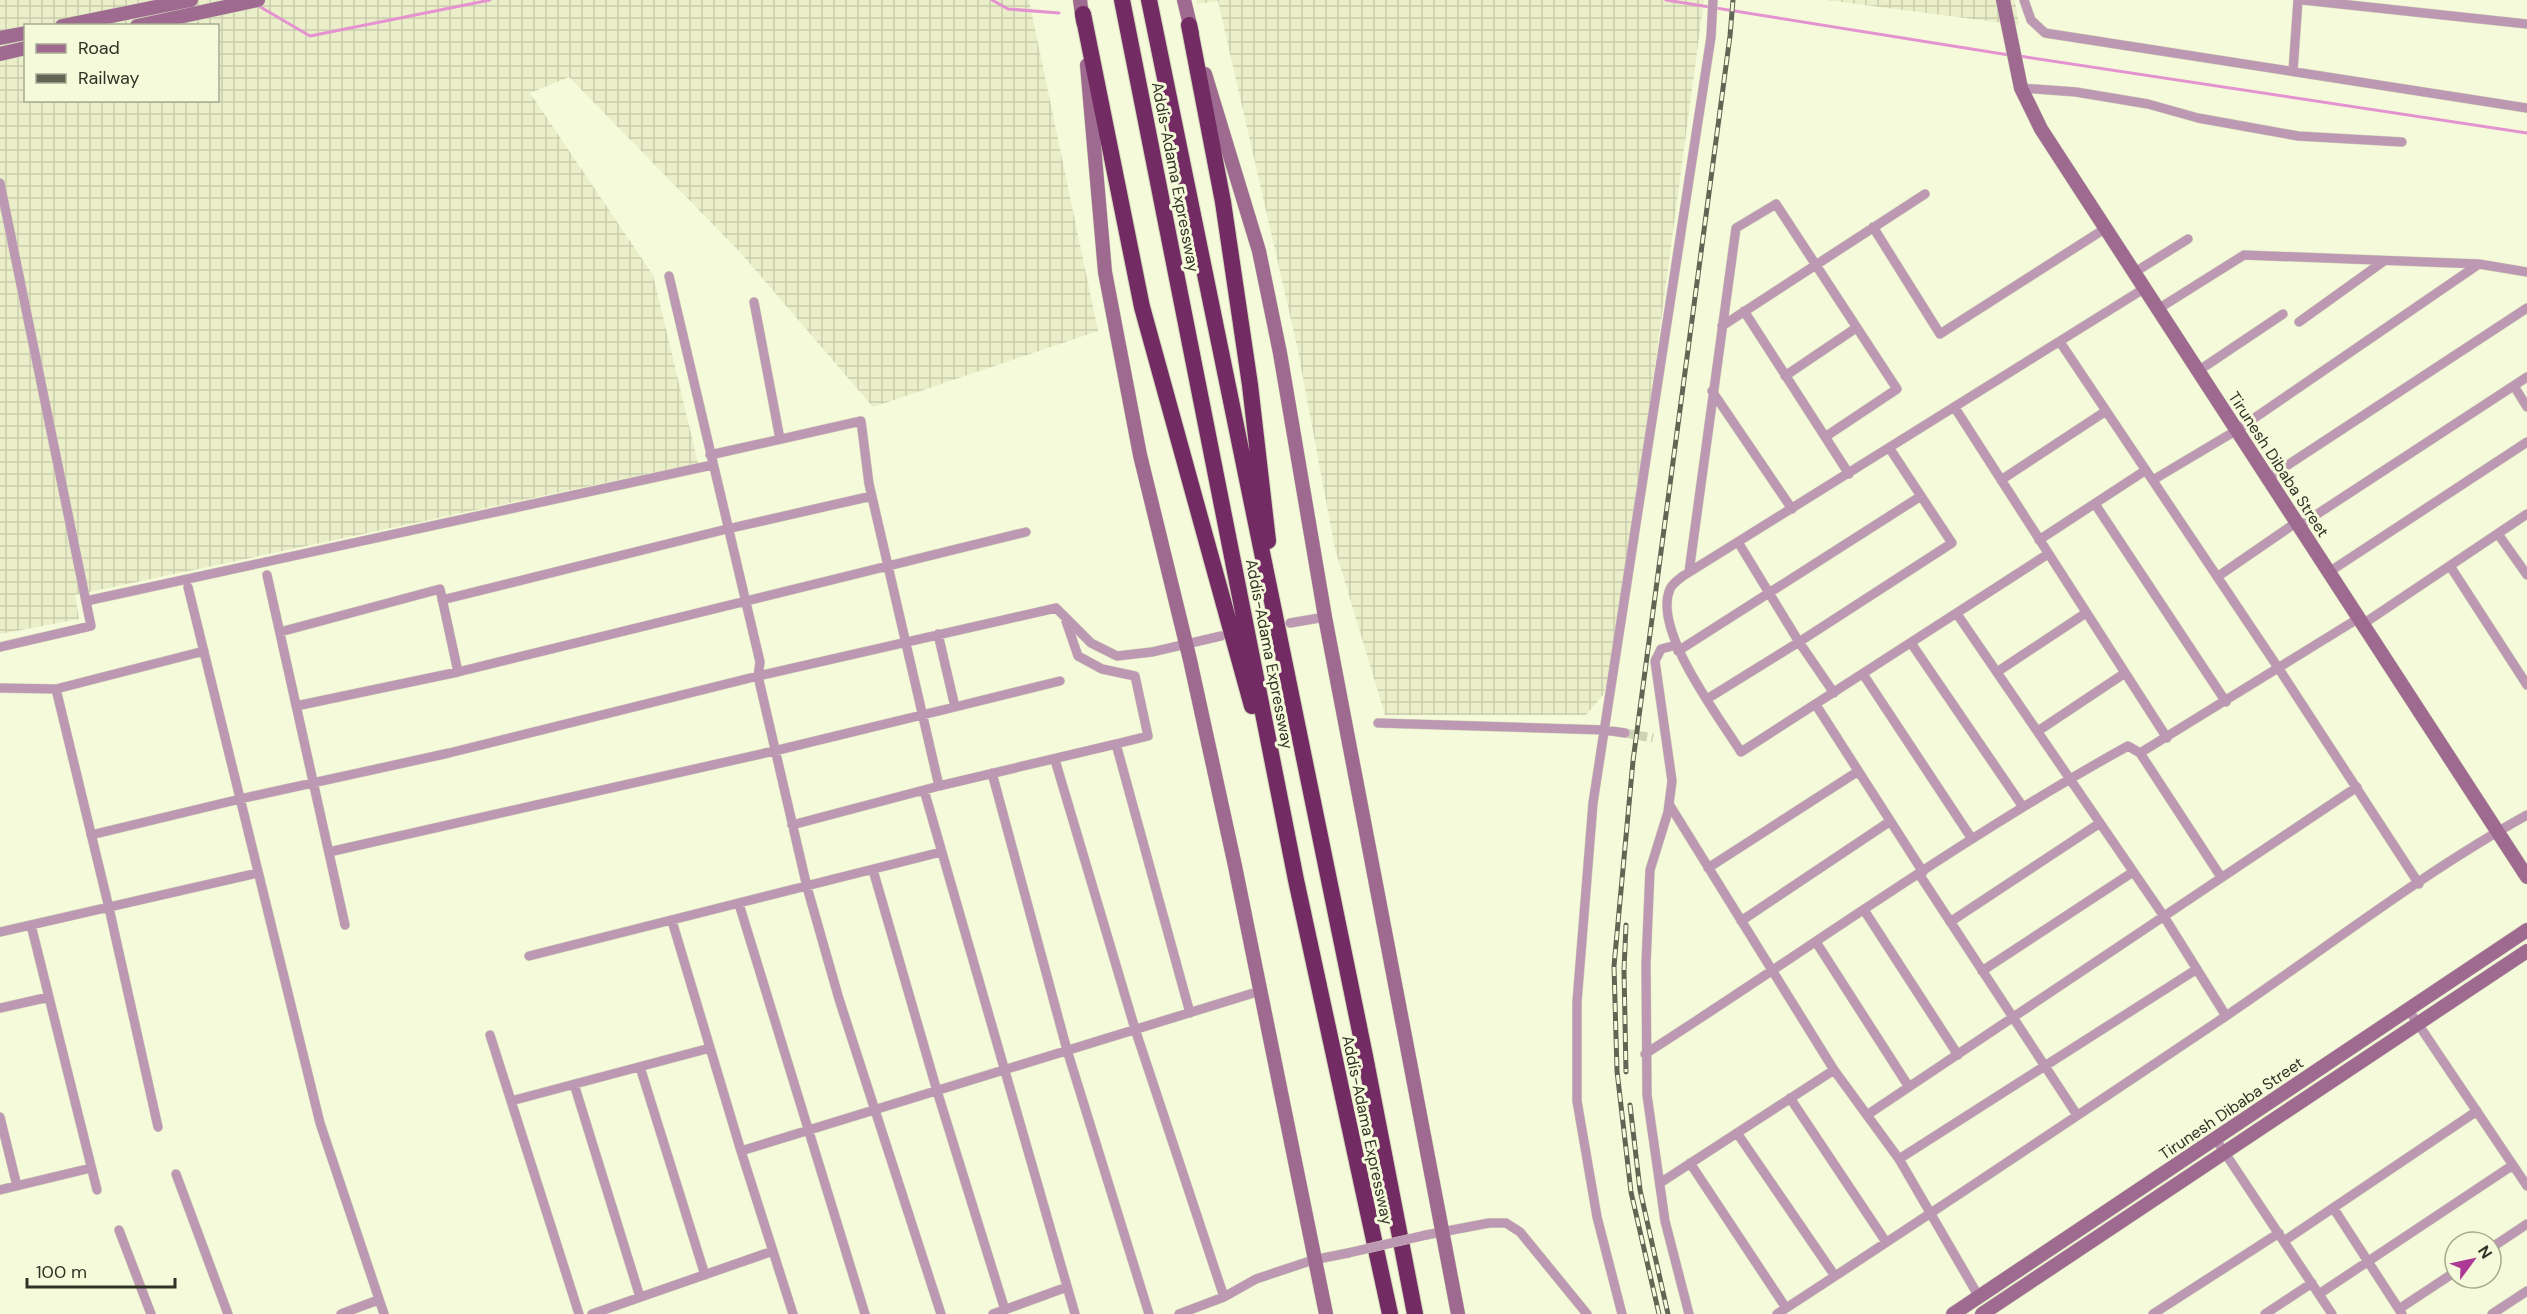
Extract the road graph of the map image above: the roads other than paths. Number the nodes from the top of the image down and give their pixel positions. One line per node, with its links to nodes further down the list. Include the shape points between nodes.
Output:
1 (191, 0): 11 (street)
2 (258, 0): 12 (street)
3 (1122, 0): 143 (highway, Addis-Adama Expressway)
4 (1149, 0): 103 (highway, Addis-Adama Expressway)
5 (1184, 0): 14 (street)
6 (1713, 0): 123 (street, via 1711,38)
7 (2003, 0): 20 (street, Tirunesh Dibaba Street)
8 (2024, 0): 19 (street, via 2031,20 2045,33)
9 (2301, 0): 13 (street); 19 (street)
10 (1081, 7): 98 (street, via 1106,272 1140,455); 143 (highway, via 1142,307)
11 (72, 24)
12 (146, 24)
13 (2527, 24)
14 (1189, 25): 91 (street, via 1259,251); 103 (highway, via 1223,202 1250,385)
15 (24, 33): 16 (street)
16 (0, 38)
17 (24, 48): 18 (street)
18 (0, 54)
19 (2293, 71): 21 (street)
20 (2021, 88): 22 (street, via 2148,104 2198,118 2298,136); 26 (street, Tirunesh Dibaba Street, via 2042,129)
21 (2527, 108)
22 (2402, 142)
23 (0, 183): 87 (street)
24 (1925, 194): 25 (street)
25 (1873, 227): 26 (street, via 1940,334); 29 (street)
26 (2106, 228): 31 (street, Tirunesh Dibaba Street)
27 (2188, 239): 31 (street)
28 (2384, 261): 30 (street); 37 (street, via 2244,255); 40 (street)
29 (1815, 264): 38 (street); 41 (street, via 1776,204 1736,228); 42 (street)
30 (2479, 264): 32 (street); 52 (street)
31 (2135, 272): 34 (street, Tirunesh Dibaba Street)
32 (2527, 272)
33 (669, 276): 57 (street)
34 (2145, 288): 37 (street, Tirunesh Dibaba Street); 43 (street)
35 (754, 302): 54 (street)
36 (2527, 308): 61 (street)
37 (2158, 309): 44 (street, Tirunesh Dibaba Street)
38 (1744, 311): 41 (street); 45 (street)
39 (2283, 314): 44 (street)
40 (2299, 322)
41 (1722, 326): 48 (street)
42 (1856, 328): 45 (street); 53 (street, via 1898,389)
43 (2060, 342): 49 (street); 51 (street)
44 (2198, 370): 52 (street, Tirunesh Dibaba Street)
45 (1785, 376): 53 (street)
46 (2527, 377): 47 (street)
47 (2514, 386): 50 (street); 69 (street)
48 (1712, 391): 67 (street); 78 (street)
49 (1955, 408): 56 (street); 62 (street)
50 (2527, 408)
51 (2106, 411): 59 (street); 62 (street)
52 (2237, 430): 61 (street, Tirunesh Dibaba Street); 63 (street)
53 (1825, 437): 60 (street)
54 (780, 439): 57 (street); 64 (street, via 861,421)
55 (2527, 442): 79 (street)
56 (1890, 448): 60 (street); 65 (street)
57 (710, 454): 58 (street)
58 (712, 465): 70 (street); 87 (street)
59 (2146, 470): 63 (street); 66 (street)
60 (1849, 474): 67 (street)
61 (2268, 478): 69 (street, Tirunesh Dibaba Street)
62 (2001, 480): 73 (street)
63 (2152, 480): 82 (street)
64 (872, 496): 70 (street); 76 (street)
65 (1921, 496): 84 (street); 99 (street, via 1952,543)
66 (2095, 504): 73 (street); 117 (street)
67 (1792, 509): 74 (street)
68 (2527, 514): 72 (street)
69 (2298, 524): 79 (street, Tirunesh Dibaba Street); 82 (street)
70 (727, 529): 85 (street); 86 (street)
71 (1026, 532): 76 (street)
72 (2498, 534): 77 (street); 81 (street)
73 (2039, 540): 75 (street)
74 (1738, 542): 78 (street); 84 (street)
75 (2048, 554): 88 (street); 89 (street)
76 (888, 565): 86 (street); 97 (street)
77 (2450, 566): 92 (street); 112 (street)
78 (1689, 572): 102 (street, via 1670,588 1667,605)
79 (2329, 572): 92 (street, Tirunesh Dibaba Street)
80 (267, 574): 94 (street)
81 (2527, 575)
82 (2217, 577): 105 (street)
83 (188, 587): 104 (street)
84 (1769, 592): 99 (street); 102 (street)
85 (442, 600): 94 (street, via 440,589); 106 (street)
86 (744, 600): 106 (street); 110 (street, via 760,662)
87 (86, 601): 101 (street, via 91,626)
88 (2086, 613): 107 (street); 108 (street)
89 (1957, 614): 100 (street); 107 (street)
90 (1065, 617): 95 (street, via 1056,608); 98 (street, via 1091,643 1117,656 1152,652); 129 (street, via 1078,656 1102,669 1135,676 1148,736)
91 (1325, 617): 93 (street); 227 (street)
92 (2361, 621): 105 (street); 148 (street, Tirunesh Dibaba Street)
93 (1290, 623)
94 (279, 632): 119 (street)
95 (938, 634): 97 (street); 120 (street)
96 (1221, 636): 98 (street)
97 (905, 642): 110 (street); 121 (street)
98 (1186, 642): 179 (street)
99 (1799, 642): 115 (street); 116 (street)
100 (1911, 643): 109 (street); 142 (street)
101 (0, 647)
102 (1677, 648): 116 (street); 128 (street, via 1661,649 1655,662)
103 (1281, 649): 263 (highway, Addis-Adama Expressway)
104 (204, 651): 114 (street); 140 (street)
105 (2279, 669): 117 (street); 138 (street)
106 (458, 672): 119 (street)
107 (1997, 672): 124 (street)
108 (2125, 673): 124 (street); 127 (street)
109 (1863, 674): 115 (street); 150 (street)
110 (758, 676): 130 (street); 136 (street)
111 (1060, 681): 120 (street)
112 (2527, 685)
113 (0, 688): 114 (street)
114 (56, 689): 149 (street)
115 (1834, 693): 118 (street)
116 (1707, 699): 118 (street, via 1741,752)
117 (2226, 702): 127 (street)
118 (1816, 705): 133 (street)
119 (296, 706): 136 (street)
120 (955, 707): 121 (street)
121 (922, 715): 130 (street); 137 (street)
122 (1378, 723): 123 (street)
123 (1605, 730): 125 (street); 266 (street, via 1593,803 1576,1002 1578,1101 1597,1217)
124 (2038, 731): 135 (street)
125 (1625, 733)
126 (1653, 738): 128 (street)
127 (2168, 738): 131 (street)
128 (1665, 739): 141 (street, via 1672,782)
129 (1116, 744): 132 (street); 183 (street)
130 (774, 751): 147 (street); 151 (street)
131 (2140, 753): 135 (street, via 2128,746); 158 (street)
132 (1055, 760): 134 (street); 187 (street)
133 (1857, 772): 145 (street); 153 (street)
134 (992, 773): 137 (street); 190 (street)
135 (2070, 778): 142 (street); 146 (street)
136 (314, 783): 140 (street); 151 (street)
137 (939, 786): 139 (street)
138 (2357, 787): 158 (street); 160 (street)
139 (924, 789): 147 (street); 152 (street)
140 (240, 799): 149 (street); 156 (street)
141 (1668, 802): 153 (street); 191 (street, via 1650,870)
142 (2023, 807): 150 (street)
143 (1282, 809): 262 (highway, Addis-Adama Expressway)
144 (2527, 816): 148 (street)
145 (1889, 822): 157 (street); 167 (street)
146 (2100, 823): 155 (street); 168 (street)
147 (792, 825): 161 (street)
148 (2497, 832): 159 (street, Tirunesh Dibaba Street); 160 (street)
149 (91, 835): 163 (street)
150 (1972, 839): 157 (street)
151 (329, 852): 170 (street)
152 (941, 852): 154 (street); 195 (street)
153 (1708, 868): 167 (street)
154 (873, 870): 161 (street); 199 (street)
155 (2133, 872): 165 (street); 177 (street)
156 (258, 873): 163 (street); 243 (street, via 320,1123)
157 (1921, 873): 164 (street); 168 (street)
158 (2221, 877): 165 (street)
159 (2527, 877)
160 (2419, 884): 185 (street)
161 (807, 887): 162 (street); 202 (street)
162 (739, 904): 166 (street); 208 (street)
163 (109, 908): 169 (street); 207 (street)
164 (1864, 910): 173 (street); 192 (street)
165 (2163, 915): 176 (street); 184 (street)
166 (672, 921): 175 (street); 189 (street)
167 (1741, 921): 178 (street)
168 (1950, 922): 177 (street)
169 (31, 925): 172 (street); 180 (street)
170 (345, 925)
171 (2527, 930): 182 (street, Tirunesh Dibaba Street)
172 (0, 932)
173 (1816, 942): 178 (street); 198 (street)
174 (2527, 951): 186 (street, Tirunesh Dibaba Street)
175 (529, 956)
176 (2197, 969): 185 (street); 193 (street)
177 (1982, 971): 184 (street)
178 (1772, 972): 191 (street); 196 (street)
179 (1260, 991): 183 (street); 232 (street)
180 (49, 997): 181 (street); 216 (street)
181 (0, 1008)
182 (2408, 1009): 186 (street); 210 (street, Tirunesh Dibaba Street)
183 (1190, 1013): 187 (street)
184 (2012, 1016): 192 (street); 193 (street)
185 (2226, 1016): 205 (street)
186 (2418, 1022): 203 (street); 212 (street, Tirunesh Dibaba Street)
187 (1135, 1029): 190 (street); 242 (street)
188 (490, 1035): 201 (street)
189 (710, 1048): 194 (street); 211 (street)
190 (1067, 1050): 195 (street); 259 (street)
191 (1646, 1054): 218 (street, via 1647,1095)
192 (1958, 1055): 198 (street)
193 (2045, 1066): 205 (street); 213 (street)
194 (640, 1067): 197 (street); 234 (street)
195 (1004, 1070): 199 (street); 238 (street)
196 (1834, 1070): 200 (street); 204 (street)
197 (574, 1084): 201 (street); 241 (street)
198 (1910, 1087): 204 (street)
199 (937, 1091): 202 (street); 245 (street)
200 (1790, 1098): 209 (street); 230 (street)
201 (511, 1101): 252 (street)
202 (875, 1110): 208 (street); 256 (street)
203 (2477, 1111): 215 (street); 223 (street)
204 (1867, 1115): 213 (street)
205 (2077, 1115): 224 (street)
206 (0, 1117): 219 (street)
207 (158, 1127)
208 (808, 1131): 211 (street); 255 (street)
209 (1737, 1133): 214 (street); 235 (street)
210 (2215, 1138): 212 (street); 244 (street, Tirunesh Dibaba Street)
211 (741, 1151): 231 (street)
212 (2225, 1153): 228 (street); 269 (street, Tirunesh Dibaba Street)
213 (1899, 1159): 224 (street)
214 (1690, 1163): 218 (street); 246 (street)
215 (2513, 1165): 220 (street); 233 (street)
216 (91, 1168): 219 (street); 222 (street)
217 (176, 1174): 249 (street)
218 (1660, 1183): 267 (street, via 1665,1221)
219 (17, 1186): 221 (street)
220 (2527, 1186)
221 (0, 1190)
222 (97, 1190)
223 (2334, 1209): 228 (street); 233 (street)
224 (1931, 1212): 230 (street); 244 (street)
225 (2527, 1224): 229 (street)
226 (119, 1230): 248 (street)
227 (1441, 1231): 232 (street, bridge); 264 (street); 265 (street, via 1489,1222 1506,1223 1520,1232)
228 (2282, 1237): 237 (street); 270 (street)
229 (2503, 1240)
230 (1886, 1242): 235 (street)
231 (773, 1251): 234 (street); 254 (street)
232 (1313, 1260): 242 (street, via 1256,1279); 261 (street)
233 (2368, 1262): 240 (street); 247 (street)
234 (705, 1275): 241 (street)
235 (1835, 1276): 246 (street)
236 (2443, 1281): 247 (street)
237 (2312, 1283): 240 (street); 271 (street)
238 (1067, 1287): 245 (street); 258 (street)
239 (2527, 1291): 273 (street)
240 (2319, 1294): 272 (street)
241 (640, 1297): 253 (street)
242 (1224, 1297): 260 (street)
243 (378, 1300): 250 (street); 251 (street)
244 (1974, 1305): 268 (street, Tirunesh Dibaba Street)
245 (1005, 1310): 257 (street)
246 (1782, 1311)
247 (2401, 1312)
248 (147, 1313)
249 (228, 1314)
250 (341, 1314)
251 (384, 1314)
252 (579, 1314)
253 (592, 1314)
254 (793, 1314)
255 (865, 1314)
256 (941, 1314)
257 (993, 1314)
258 (1075, 1314)
259 (1149, 1314)
260 (1179, 1314)
261 (1326, 1314)
262 (1390, 1314)
263 (1415, 1314)
264 (1458, 1314)
265 (1587, 1314)
266 (1622, 1314)
267 (1689, 1314)
268 (1953, 1314)
269 (1982, 1314)
270 (2153, 1314)
271 (2265, 1314)
272 (2332, 1314)
273 (2492, 1314)

